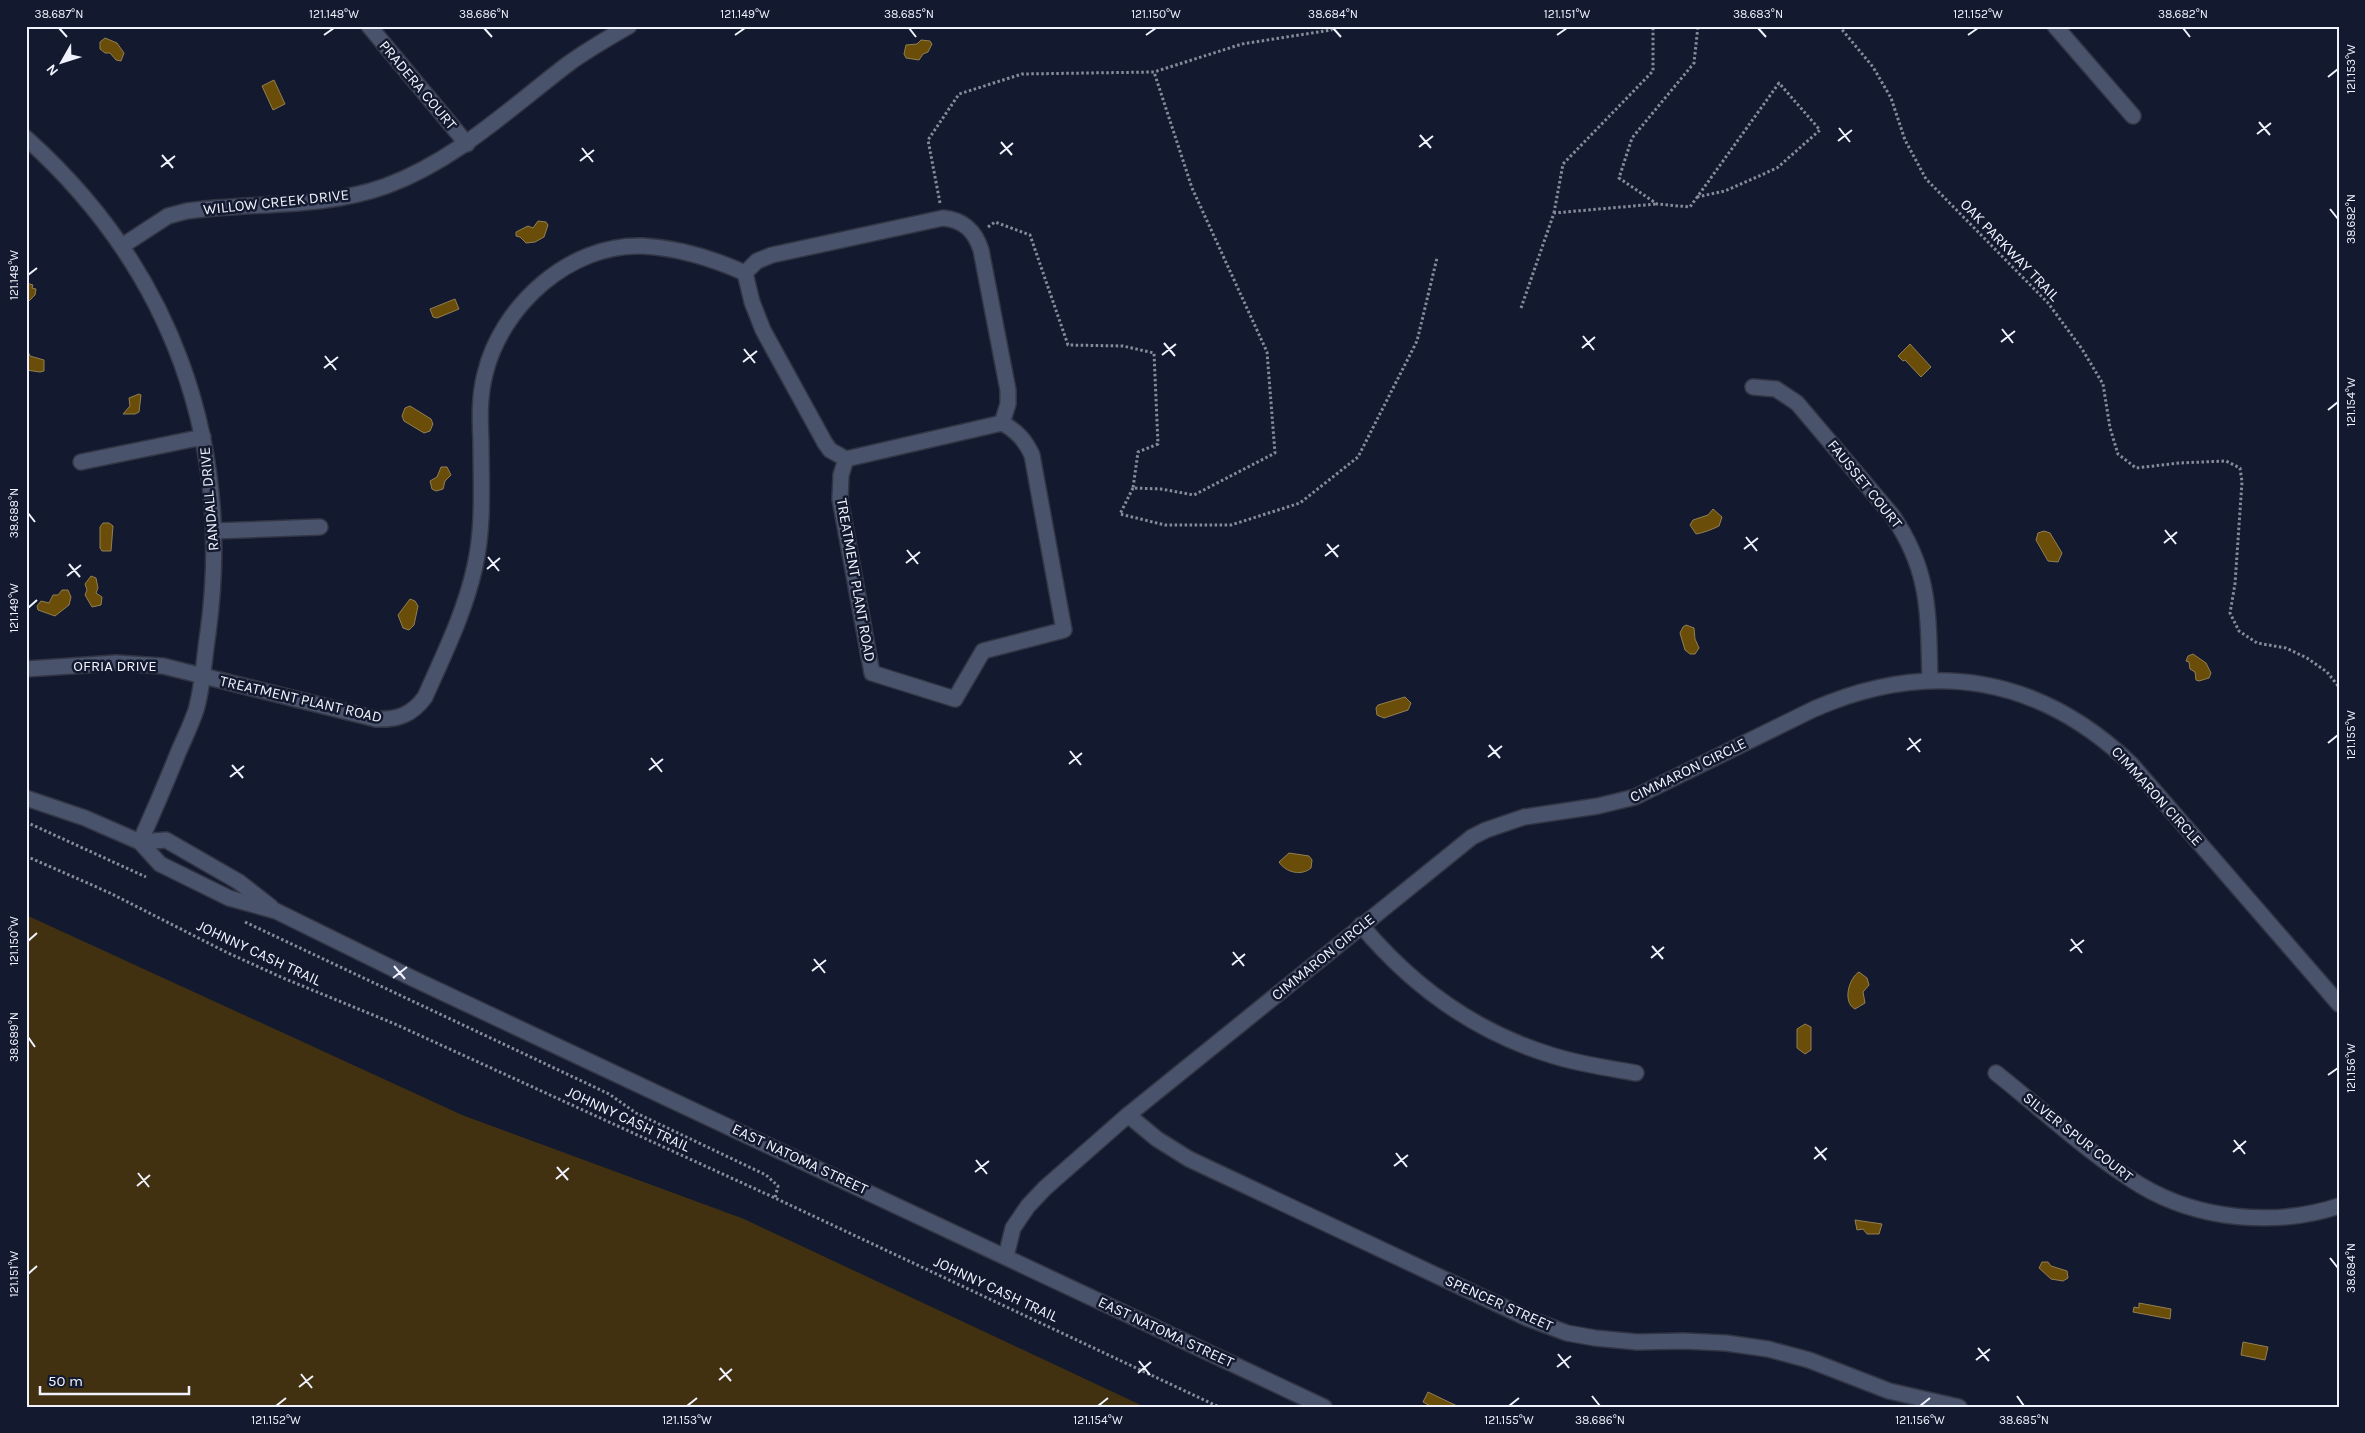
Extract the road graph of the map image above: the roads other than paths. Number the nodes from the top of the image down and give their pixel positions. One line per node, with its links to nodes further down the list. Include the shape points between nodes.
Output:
1 (369, 26): 6 (street, PRADERA COURT)
2 (629, 26): 6 (street, WILLOW CREEK DRIVE, via 569,63)
3 (2055, 26): 4 (street)
4 (2133, 116)
5 (26, 138): 7 (street, RANDALL DRIVE, via 82,194)
6 (467, 144): 7 (street, WILLOW CREEK DRIVE, via 415,174 384,186 320,200 187,211 168,216)
7 (122, 246): 11 (street, RANDALL DRIVE, via 168,330 189,383)
8 (745, 273): 10 (street, via 757,261 772,254 943,218 966,225 976,236 981,250 1008,390 1008,404); 12 (street, via 763,330 825,443 830,450); 17 (street, TREATMENT PLANT ROAD, via 669,249 620,248 599,253 559,271 518,307 491,354 484,375 480,408 482,521 475,566 463,610 425,697 406,715 392,720 376,719)
9 (1753, 386): 18 (street, FAUSSET COURT, via 1776,389 1797,402 1903,530 1919,564 1928,602)
10 (1002, 423): 12 (street); 12 (street, TREATMENT PLANT ROAD, via 1024,440 1032,455 1064,630 983,651 955,699 872,673 840,499 841,475)
11 (203, 437): 13 (street); 15 (street, RANDALL DRIVE)
12 (846, 459)
13 (81, 462)
14 (320, 527): 15 (street)
15 (214, 530): 17 (street, RANDALL DRIVE, via 214,580)
16 (26, 669): 17 (street, OFRIA DRIVE, via 116,663 163,666)
17 (202, 675): 20 (street, RANDALL DRIVE, via 196,710)
18 (1930, 680): 22 (street, CIMMARON CIRCLE, via 1870,688 1843,696 1634,797 1524,817 1486,830 1456,849); 23 (street, CIMMARON CIRCLE, via 1969,682 2038,700 2080,722 2111,744)
19 (26, 798): 20 (street, EAST NATOMA STREET, via 85,818)
20 (140, 842): 21 (street, EAST NATOMA STREET, via 160,864 228,898); 21 (street, EAST NATOMA STREET, via 166,840 239,882)
21 (276, 911): 28 (street, EAST NATOMA STREET, via 414,979)
22 (1361, 925): 24 (street, via 1385,954 1416,982 1475,1022 1554,1056); 26 (street, CIMMARON CIRCLE)
23 (2339, 1004)
24 (1636, 1072)
25 (1996, 1073): 27 (street, SILVER SPUR COURT, via 2112,1166 2173,1200 2206,1211 2258,1218 2292,1216)
26 (1128, 1115): 28 (street, CIMMARON CIRCLE, via 1028,1206 1013,1228); 30 (street, SPENCER STREET, via 1189,1159 1527,1318 1567,1333 1637,1342 1726,1342 1768,1349 1809,1360 1889,1391)
27 (2339, 1206)
28 (1006, 1256): 29 (street, EAST NATOMA STREET)
29 (1324, 1407)
30 (1959, 1407)

